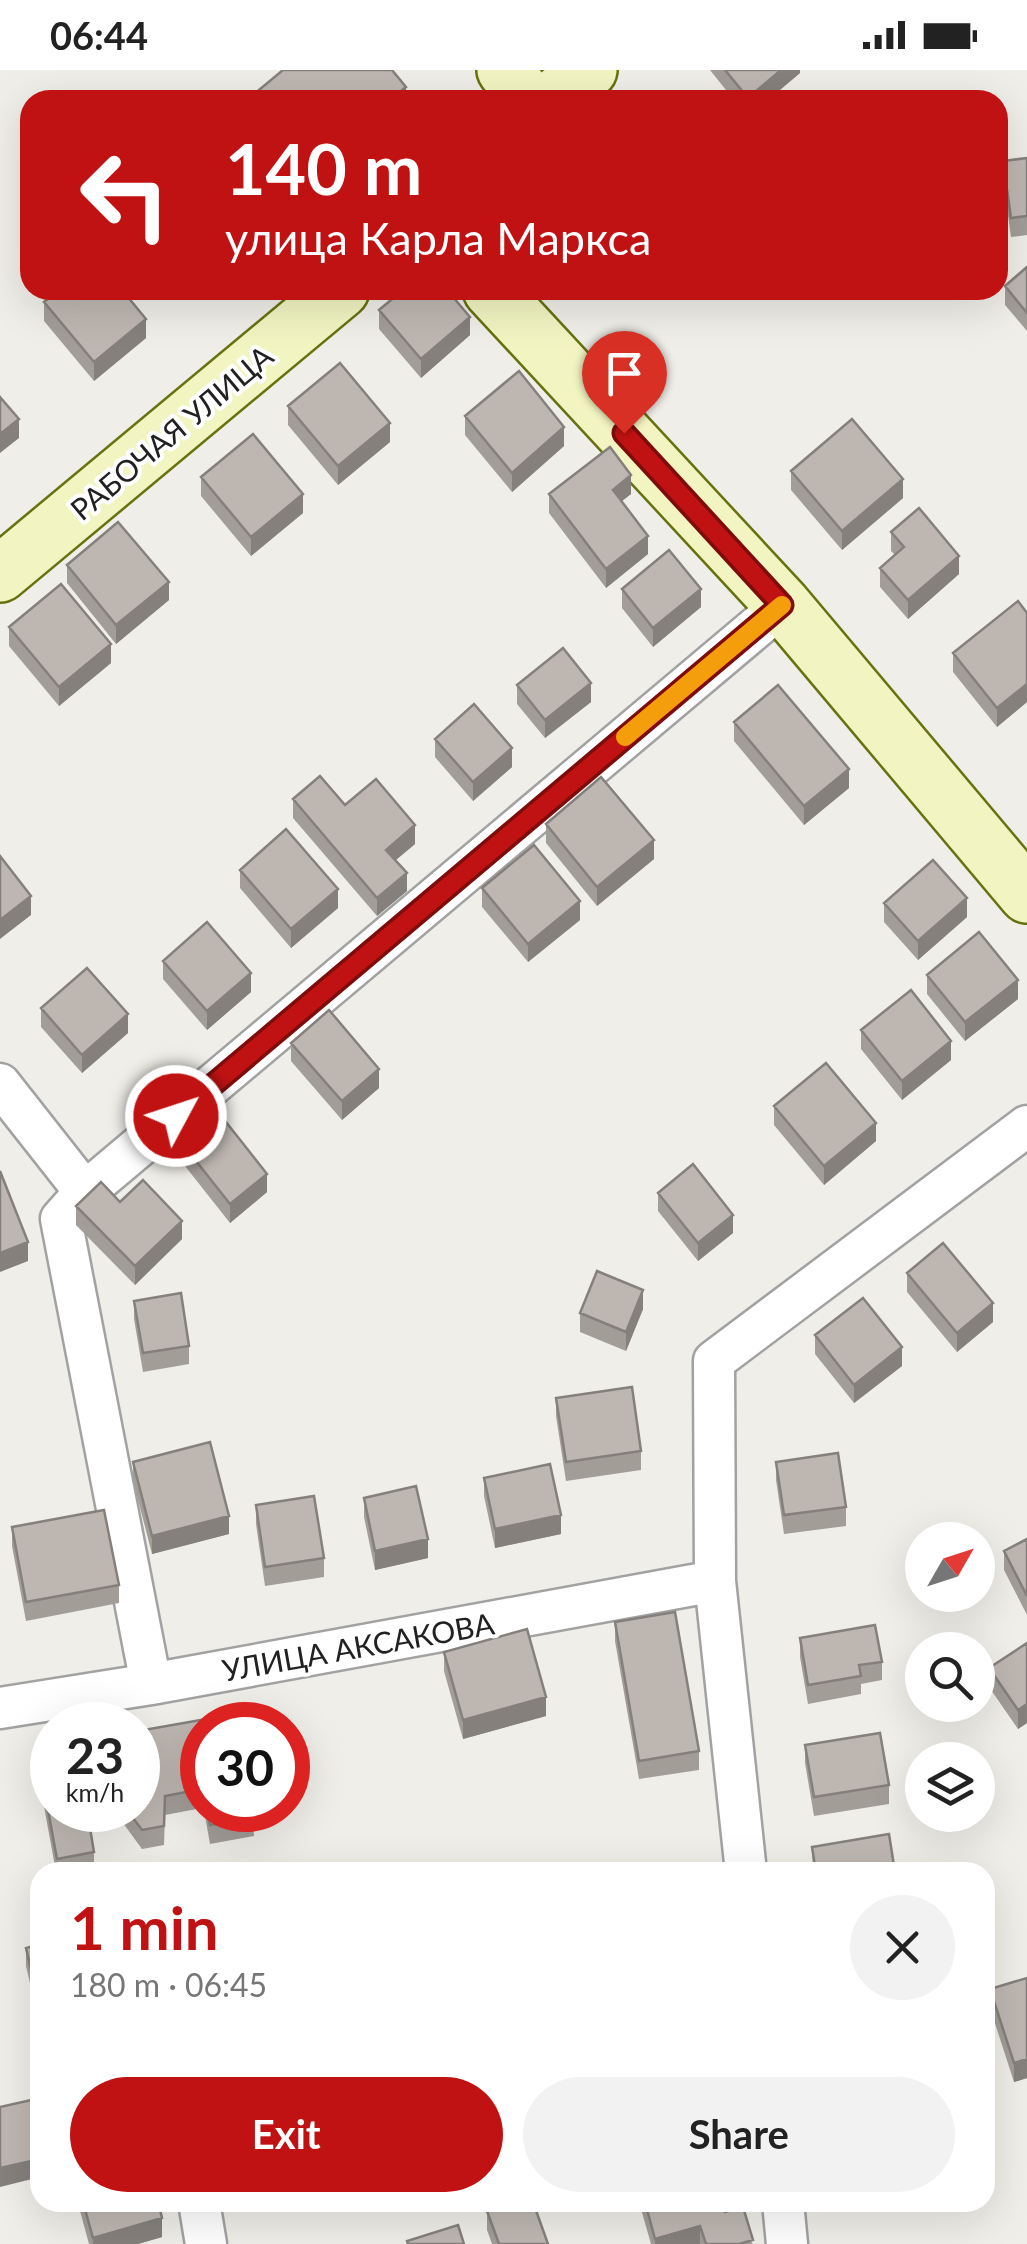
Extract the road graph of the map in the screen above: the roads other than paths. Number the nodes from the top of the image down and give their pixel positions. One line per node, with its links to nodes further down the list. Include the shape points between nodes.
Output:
1 (505, 70): 3 (street)
2 (588, 70): 4 (street)
3 (520, 90)
4 (563, 90)
5 (329, 300): 7 (street, РАБОЧАЯ УЛИЦА)
6 (500, 300): 8 (street)
7 (0, 574)
8 (782, 605): 9 (street); 12 (street)
9 (1027, 895)
10 (0, 1084): 12 (street)
11 (1027, 1126): 13 (street, via 714,1361)
12 (85, 1192): 14 (street, via 61,1219)
13 (714, 1581): 14 (street, УЛИЦА АКСАКОВА); 16 (street)
14 (151, 1684): 15 (street, УЛИЦА АКСАКОВА)
15 (0, 1708)
16 (745, 1862)
17 (200, 2212): 19 (street)
18 (783, 2212): 20 (street)
19 (206, 2244)
20 (787, 2244)

